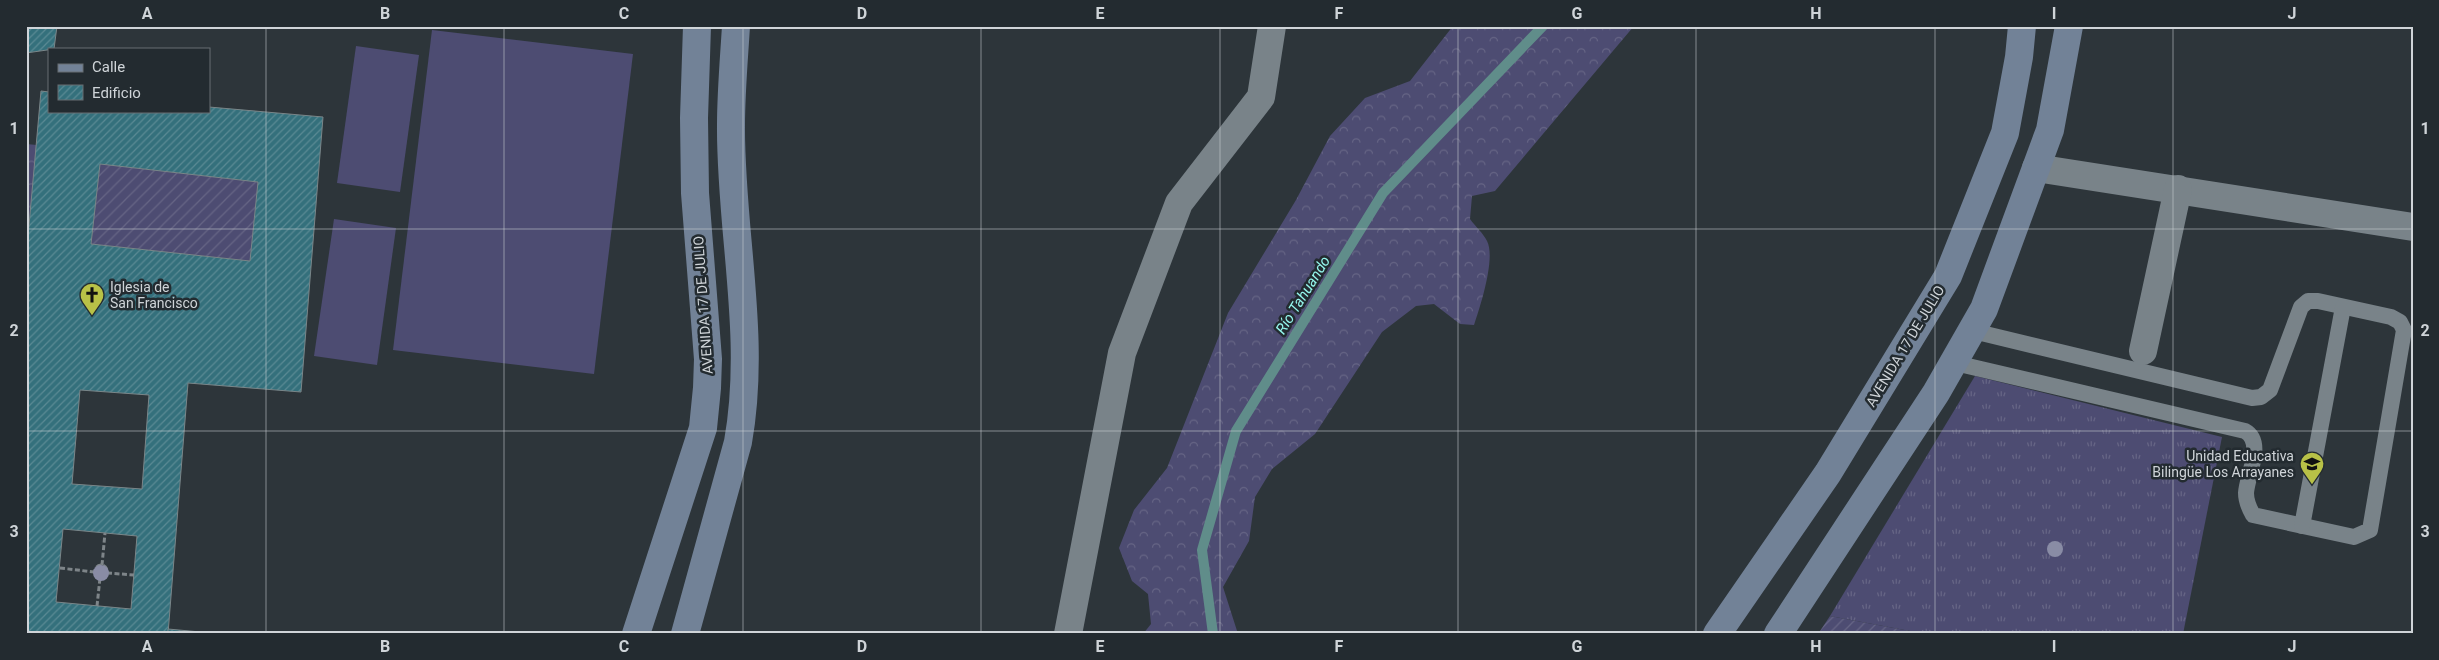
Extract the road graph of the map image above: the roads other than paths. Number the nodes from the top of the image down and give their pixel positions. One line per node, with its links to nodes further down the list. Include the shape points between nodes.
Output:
1 (697, 26): 14 (main road, AVENIDA 17 DE JULIO, via 695,193 708,359 703,428)
2 (736, 26): 15 (main road, via 731,125 745,356 743,415)
3 (1272, 26): 16 (street, via 1261,96 1179,203 1122,353)
4 (2022, 26): 17 (main road, AVENIDA 17 DE JULIO, via 2020,57 2005,133 1948,276 1828,474)
5 (2068, 26): 6 (main road, via 2050,130)
6 (2036, 168): 7 (street); 10 (main road)
7 (2178, 190): 8 (street); 11 (street)
8 (2413, 227)
9 (2343, 307): 10 (lane, via 2318,301 2308,301 2301,307 2270,390 2261,397 2252,398); 13 (lane); 13 (lane, via 2391,317 2400,322 2404,330 2370,530 2354,537)
10 (1973, 331): 12 (main road)
11 (2143, 351)
12 (1955, 363): 13 (lane, via 2245,431 2251,434 2255,444 2246,493 2247,505 2253,515); 18 (main road)
13 (2302, 526)
14 (636, 634)
15 (685, 634)
16 (1068, 634)
17 (1717, 634)
18 (1778, 634)

